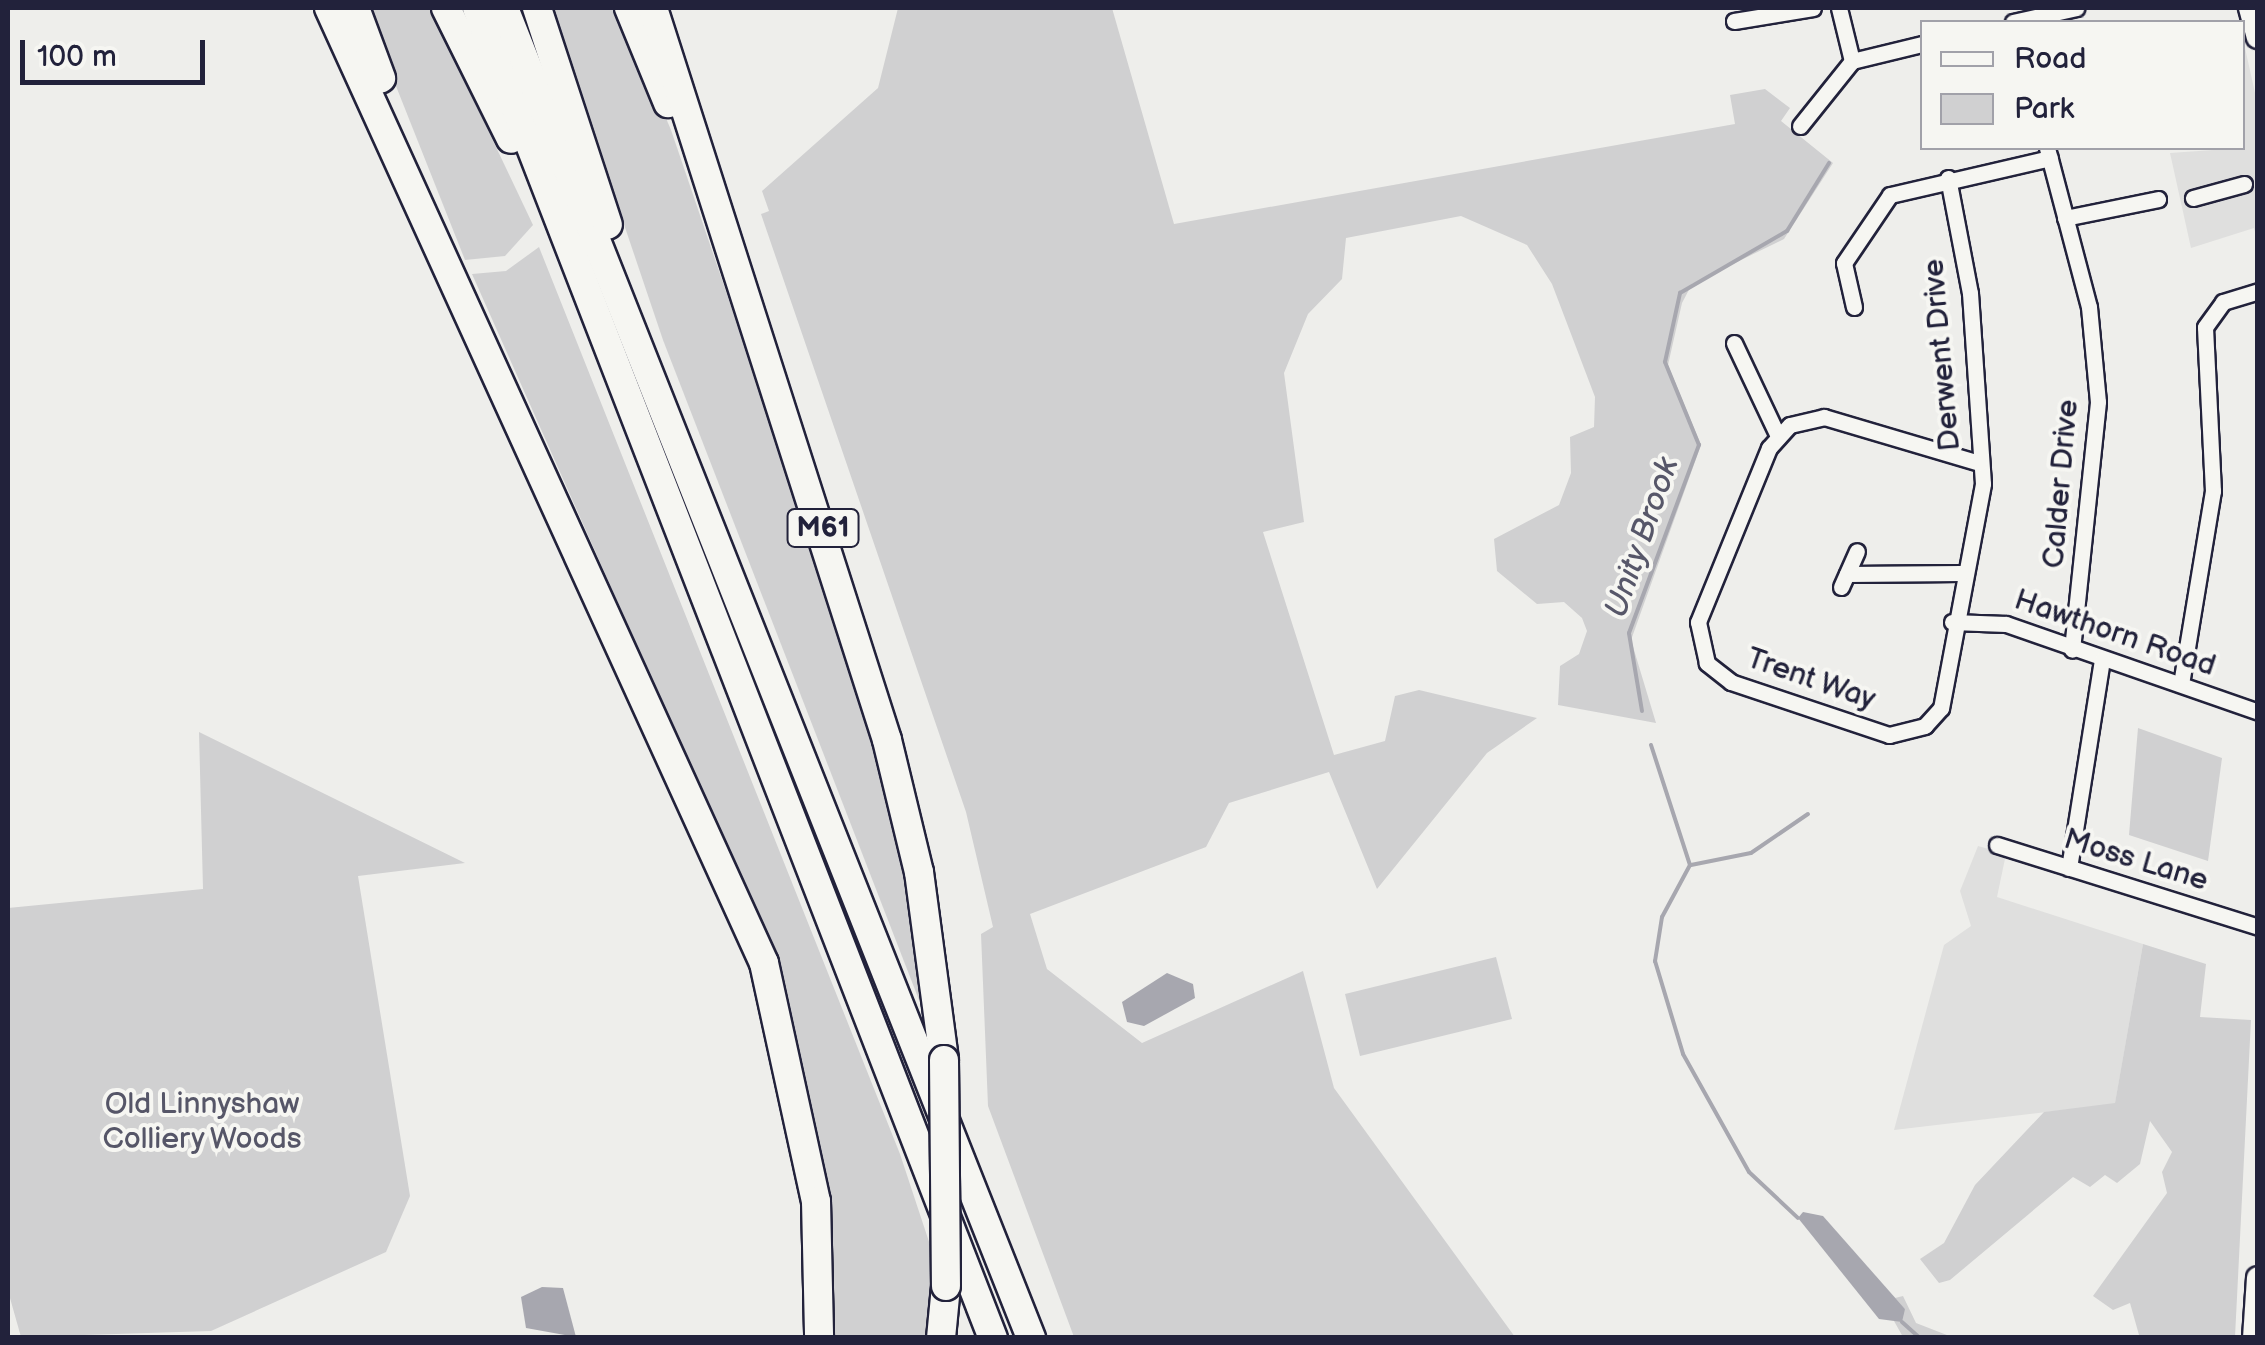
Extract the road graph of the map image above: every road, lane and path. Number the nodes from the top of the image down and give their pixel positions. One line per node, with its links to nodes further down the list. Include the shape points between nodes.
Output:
1 (329, 8): 34 (highway)
2 (355, 8): 34 (highway)
3 (446, 8): 32 (highway)
4 (477, 8): 32 (highway)
5 (504, 8): 31 (highway)
6 (537, 8): 31 (highway)
7 (629, 8): 26 (highway, M61)
8 (653, 8): 26 (highway, M61)
9 (1813, 8): 14 (street)
10 (1839, 8): 17 (street)
11 (2076, 8): 13 (street)
12 (2250, 8): 15 (main road)
13 (2019, 19)
14 (1735, 23)
15 (2258, 37)
16 (1920, 44): 17 (street)
17 (1852, 61): 18 (street)
18 (1798, 125)
19 (2048, 153): 20 (street); 24 (street, Calder Drive)
20 (1948, 178): 27 (street, via 1904,187 1877,208 1844,263); 30 (street, Derwent Drive, via 1970,292)
21 (2244, 184): 22 (street)
22 (2193, 198)
23 (2158, 199): 24 (street)
24 (2065, 218): 38 (street, Calder Drive, via 2089,307 2098,402)
25 (2258, 291): 40 (street, via 2223,302 2205,327 2213,491)
26 (750, 305): 47 (highway, M61, bridge, via 897,778 944,1060)
27 (1854, 306)
28 (1734, 344): 29 (street)
29 (1778, 436): 30 (street, via 1824,417); 37 (street, Trent Way, via 1698,622 1717,674 1902,735 1941,708)
30 (1979, 463): 33 (street, Derwent Drive)
31 (690, 464): 49 (highway)
32 (654, 471): 48 (highway)
33 (1973, 527): 36 (street, Trent Way)
34 (573, 536): 46 (highway, via 764,963 816,1201)
35 (1857, 551): 36 (street, via 1844,580)
36 (1961, 573): 37 (street, Trent Way)
37 (1952, 622): 38 (street, Hawthorn Road, via 1990,620)
38 (2072, 650): 39 (street, Hawthorn Road)
39 (2102, 660): 40 (street, Hawthorn Road); 43 (street)
40 (2181, 684): 41 (street, Hawthorn Road)
41 (2258, 712)
42 (1997, 845): 43 (street, Moss Lane)
43 (2069, 868): 44 (street, Moss Lane)
44 (2258, 927)
45 (2258, 1278): 50 (main road)
46 (819, 1338)
47 (942, 1338)
48 (993, 1338)
49 (1031, 1338)
50 (2254, 1338)

